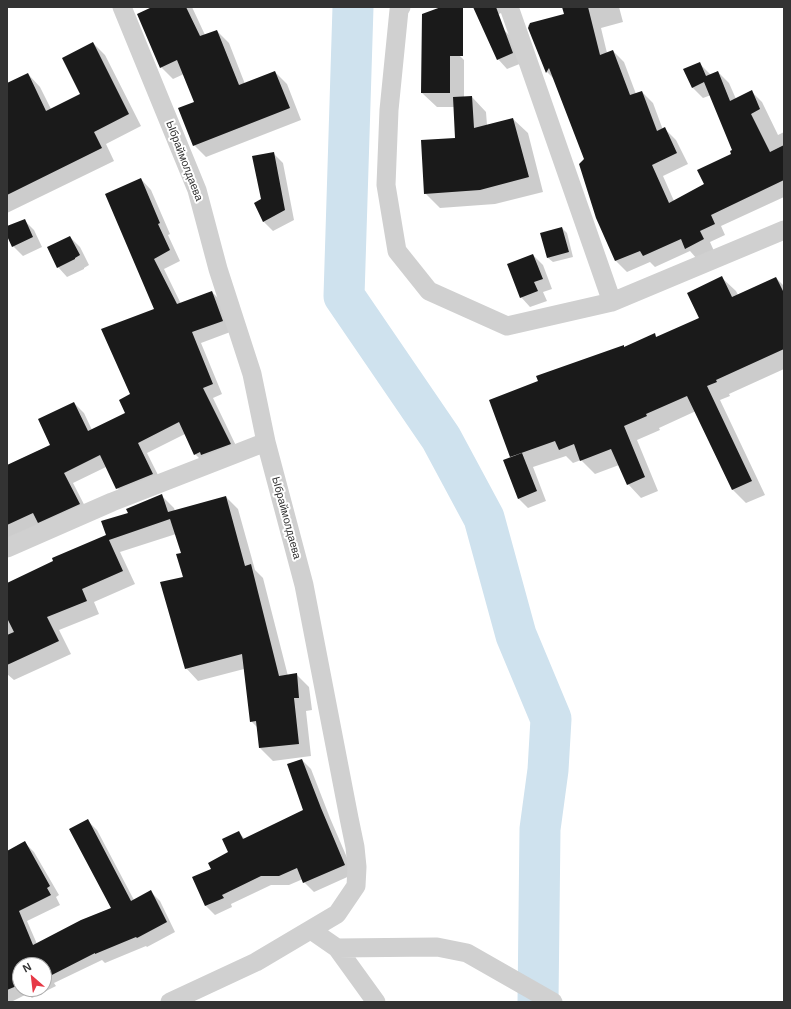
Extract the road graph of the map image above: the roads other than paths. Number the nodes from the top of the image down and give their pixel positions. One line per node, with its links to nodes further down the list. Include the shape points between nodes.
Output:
1 (122, 7): 6 (street, Ыбраймолдаева, via 197,190 218,269 252,374)
2 (401, 7): 5 (street, via 389,110 386,185 397,251 428,292 507,326)
3 (509, 7): 5 (street)
4 (784, 230): 5 (street)
5 (612, 302)
6 (266, 442): 7 (street, via 112,502); 8 (street, Ыбраймолдаева, via 304,585 357,867 356,886 349,898 337,914)
7 (7, 548)
8 (311, 930): 9 (street); 10 (street, Ыбраймолдаева, via 256,962)
9 (337, 948): 11 (street); 12 (street, via 437,948 467,953)
10 (170, 1002)
11 (376, 1002)
12 (553, 1002)

